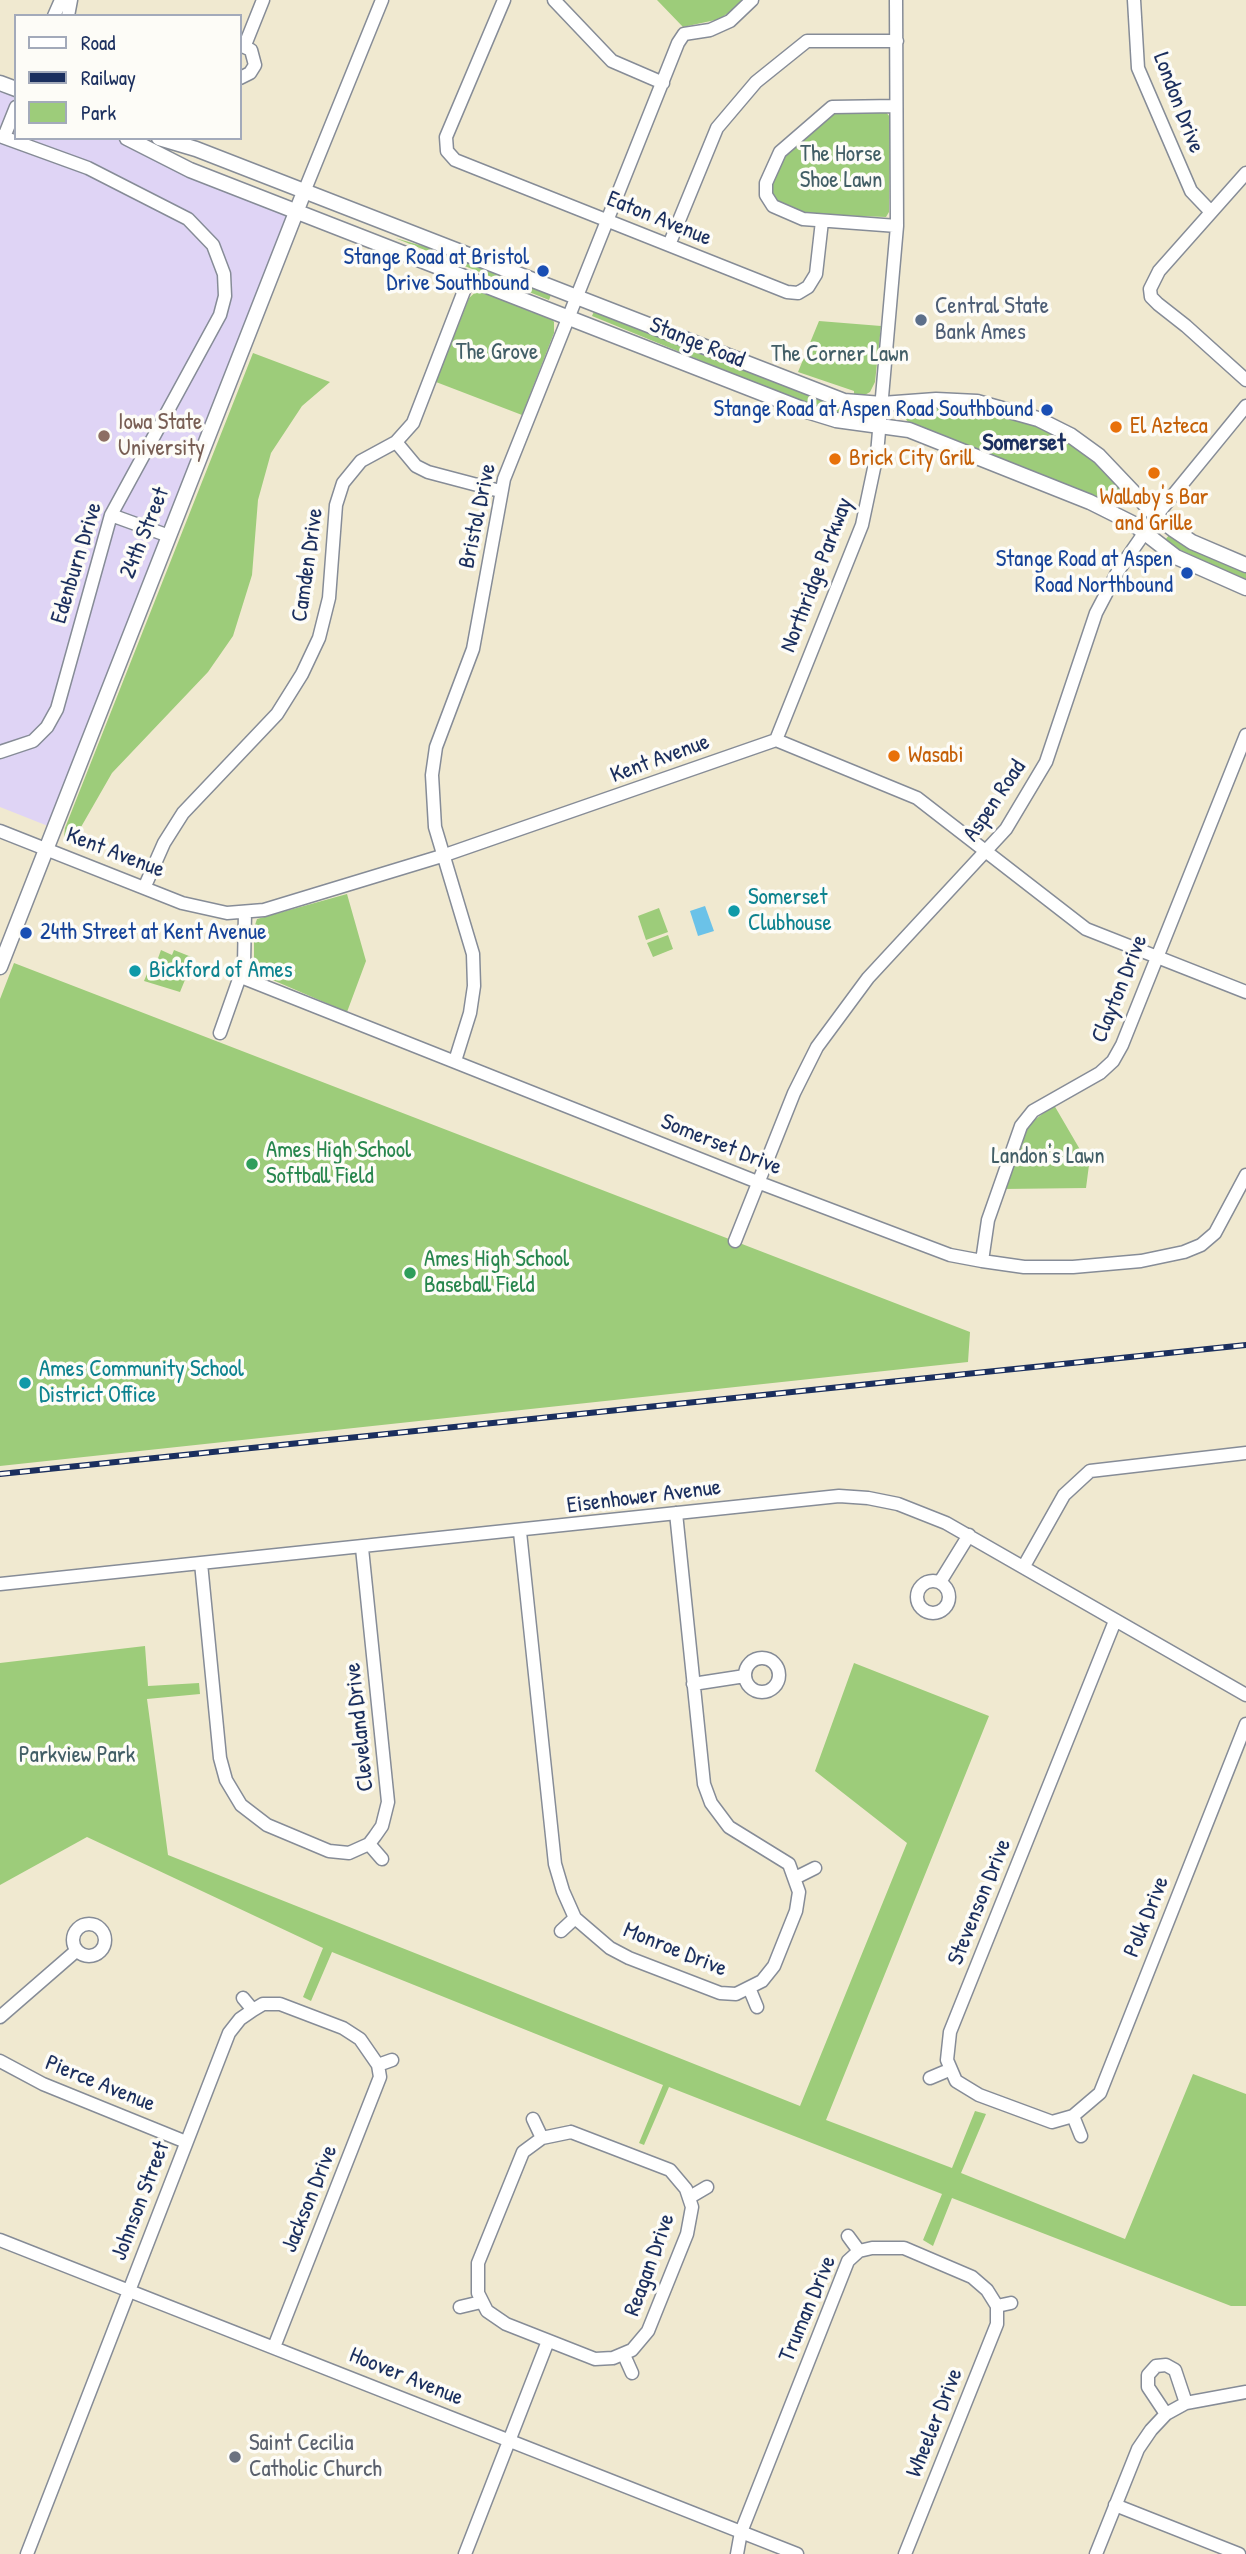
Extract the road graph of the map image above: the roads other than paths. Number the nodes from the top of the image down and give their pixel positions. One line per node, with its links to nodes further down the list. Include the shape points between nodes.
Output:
1 (263, 0): 9 (street)
2 (383, 0): 18 (street, 24th Street)
3 (504, 0): 21 (street, Eaton Avenue, via 446,137 447,151 455,160)
4 (554, 0): 11 (street, via 612,61)
5 (752, 0): 11 (street, Bristol Drive, via 730,22 684,34)
6 (896, 0): 8 (street, Northridge Parkway)
7 (1134, 0): 20 (street, London Drive, via 1138,68 1191,191)
8 (897, 41): 12 (street, Northridge Parkway); 24 (street, via 807,41 756,82 717,128)
9 (242, 45): 10 (street, via 251,50 255,65)
10 (242, 77)
11 (663, 83): 21 (street, Bristol Drive)
12 (896, 106): 22 (street, via 832,107 780,152 766,183 766,195 773,206 803,219); 23 (street, Northridge Parkway)
13 (14, 111): 14 (street)
14 (2, 136): 34 (street, Edenburn Drive, via 88,168 188,219 220,259 225,296 220,315)
15 (131, 140): 19 (main road, Stange Road, via 190,170)
16 (164, 140): 18 (main road, Stange Road)
17 (1246, 173): 20 (street)
18 (304, 191): 19 (main road, 24th Street); 26 (main road, Stange Road)
19 (296, 211): 25 (main road, Stange Road); 37 (main road, 24th Street)
20 (1211, 212): 28 (street, via 1153,280 1151,297)
21 (607, 221): 24 (street, Eaton Avenue); 26 (street, Bristol Drive)
22 (822, 221): 23 (street); 24 (street, Eaton Avenue, via 816,274 808,287 797,293)
23 (897, 226): 29 (street, Northridge Parkway)
24 (669, 245)
25 (469, 278): 27 (main road, Stange Road); 32 (street, Camden Drive, via 413,424)
26 (575, 297): 27 (street, Bristol Drive); 29 (main road, Stange Road, via 819,393 844,401)
27 (568, 316): 31 (main road, Stange Road, via 810,412); 33 (street, Bristol Drive)
28 (1246, 380)
29 (882, 404): 31 (street, Northridge Parkway); 35 (main road, Stange Road, via 976,402 1038,419 1099,456)
30 (1246, 406): 35 (street, Aspen Road)
31 (880, 426): 36 (main road, Stange Road, via 919,434 1090,502); 41 (street, Northridge Parkway, via 862,525)
32 (396, 442): 33 (street, via 416,466 428,472); 47 (street, Camden Drive, via 361,461 343,483 336,505 329,598 319,638 302,674 277,714 183,813 163,843)
33 (500, 491): 46 (street, Bristol Drive, via 472,649 435,756 435,827)
34 (111, 515): 37 (street); 42 (street, Edenburn Drive, via 57,709 33,741)
35 (1156, 516): 36 (street, Aspen Road); 38 (main road, Stange Road, via 1192,542)
36 (1143, 532): 39 (main road, Stange Road, via 1187,563); 45 (street, Aspen Road, via 1096,613 1046,762 1028,797)
37 (169, 536): 44 (main road, 24th Street)
38 (1246, 565)
39 (1246, 588)
40 (1246, 734): 49 (street, Clayton Drive)
41 (776, 740): 45 (street, via 917,798); 46 (street, Kent Avenue)
42 (0, 752)
43 (0, 831): 44 (street, Kent Avenue)
44 (46, 849): 47 (street, Kent Avenue); 50 (main road, 24th Street)
45 (988, 852): 49 (street, via 1086,929); 56 (street, Aspen Road, via 868,978 817,1047)
46 (445, 855): 48 (street, Kent Avenue, via 293,903); 54 (street, Bristol Drive, via 466,925 474,973 470,1013)
47 (145, 886): 48 (street, Kent Avenue, via 194,906)
48 (245, 912): 51 (street)
49 (1156, 957): 52 (street); 58 (street, Clayton Drive, via 1113,1061 1033,1111 1021,1126 988,1220)
50 (0, 967)
51 (241, 977): 53 (street); 54 (street, Somerset Drive)
52 (1246, 992)
53 (220, 1033)
54 (455, 1061): 56 (street, Somerset Drive)
55 (1246, 1175): 58 (street, Somerset Drive, via 1215,1233 1202,1245 1141,1261 1073,1267)
56 (760, 1183): 57 (street, Aspen Road); 58 (street, Somerset Drive, via 950,1255)
57 (736, 1241)
58 (982, 1261)
59 (1246, 1453): 65 (street, via 1090,1471 1063,1494)
60 (676, 1513): 61 (street, Eisenhower Avenue); 62 (street, Eisenhower Avenue, via 839,1496 869,1498 922,1511); 70 (street)
61 (520, 1532): 63 (street, Eisenhower Avenue); 77 (street, Monroe Drive, via 555,1864)
62 (969, 1535): 65 (street, Eisenhower Avenue); 66 (street)
63 (362, 1548): 64 (street, Eisenhower Avenue); 73 (street, Cleveland Drive, via 388,1802 382,1826)
64 (201, 1563): 67 (street, Eisenhower Avenue); 73 (street, via 220,1758 233,1794 267,1825 329,1851 349,1853)
65 (1024, 1566): 68 (street, Eisenhower Avenue)
66 (940, 1582)
67 (0, 1584)
68 (1115, 1621): 71 (street, Eisenhower Avenue); 88 (street, Stevenson Drive, via 950,2032)
69 (745, 1676): 70 (street)
70 (693, 1684): 76 (street, via 704,1784 711,1803 729,1827 776,1854)
71 (1246, 1695)
72 (1246, 1724): 90 (street, Polk Drive, via 1100,2093)
73 (369, 1844): 74 (street)
74 (382, 1860)
75 (815, 1868): 76 (street)
76 (797, 1877): 80 (street, Monroe Drive, via 796,1911 774,1966)
77 (575, 1918): 78 (street); 80 (street, Monroe Drive, via 629,1958 720,1993)
78 (561, 1931)
79 (76, 1951): 84 (street)
80 (750, 1990): 82 (street)
81 (243, 1998): 83 (street)
82 (757, 2007)
83 (253, 2010): 87 (street, via 263,2004 280,2004 343,2028 360,2039); 94 (street, Johnson Street, via 229,2033)
84 (0, 2017)
85 (392, 2060): 87 (street)
86 (0, 2061): 94 (street, Pierce Avenue, via 43,2084)
87 (378, 2065): 106 (street, Jackson Drive, via 376,2090)
88 (949, 2070): 89 (street); 90 (street, via 967,2089 1039,2119 1052,2122)
89 (930, 2078)
90 (1073, 2116): 92 (street)
91 (533, 2119): 93 (street)
92 (1082, 2136)
93 (542, 2138): 96 (street, Reagan Drive, via 556,2133 584,2135 670,2170); 101 (street, via 523,2152 516,2164 478,2263)
94 (186, 2142): 100 (street, Johnson Street)
95 (707, 2187): 96 (street)
96 (690, 2197): 107 (street, Reagan Drive, via 687,2234 648,2331)
97 (848, 2236): 99 (street)
98 (0, 2240): 100 (street, Hoover Avenue)
99 (859, 2251): 103 (street, Truman Drive, via 904,2248 957,2269 986,2290); 114 (street, Truman Drive, via 841,2275)
100 (129, 2290): 106 (street, Hoover Avenue); 115 (street, Johnson Street)
101 (481, 2302): 104 (street); 105 (street, via 506,2324)
102 (1012, 2303): 103 (street)
103 (997, 2306): 119 (street, Wheeler Drive, via 997,2324)
104 (460, 2308)
105 (548, 2341): 107 (street, via 595,2359); 112 (street)
106 (274, 2347): 112 (street, Hoover Avenue)
107 (624, 2355): 108 (street)
108 (632, 2372)
109 (1246, 2392): 110 (street)
110 (1186, 2403): 111 (street); 111 (street, via 1175,2370 1156,2366 1148,2375 1148,2387)
111 (1166, 2414): 113 (street, via 1138,2449)
112 (509, 2441): 114 (street, Hoover Avenue); 116 (street)
113 (1115, 2505): 120 (street); 121 (street)
114 (741, 2532): 117 (street, Truman Drive); 118 (street, Hoover Avenue)
115 (27, 2554)
116 (465, 2554)
117 (737, 2554)
118 (797, 2554)
119 (905, 2554)
120 (1096, 2554)
121 (1239, 2554)

